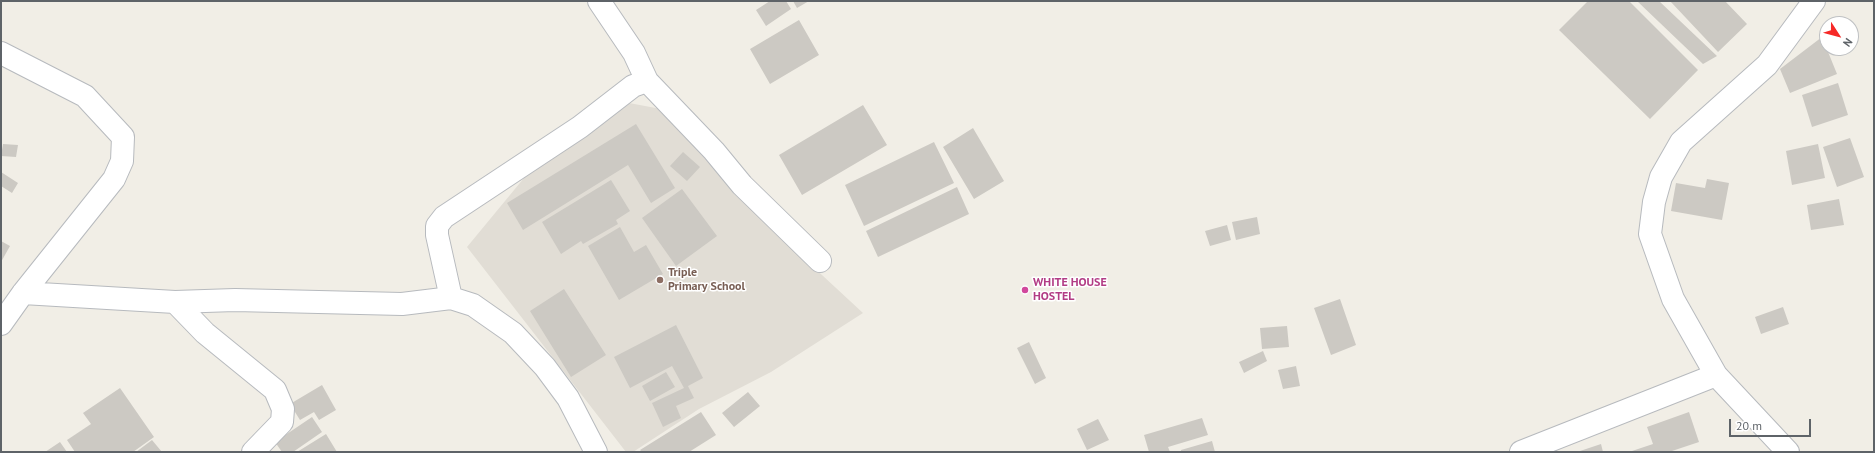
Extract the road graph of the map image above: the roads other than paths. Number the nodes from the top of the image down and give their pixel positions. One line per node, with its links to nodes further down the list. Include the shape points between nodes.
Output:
1 (599, 1): 4 (street, via 634,53)
2 (1814, 1): 10 (street, via 1767,65 1681,142 1661,177 1654,202 1650,234 1671,292)
3 (1, 53): 6 (street, via 85,96 123,137 122,161 114,179)
4 (647, 81): 5 (street, via 714,151 742,185); 7 (street, via 633,86 580,127 444,217 437,226)
5 (820, 262)
6 (24, 293): 8 (street); 9 (street)
7 (450, 298): 8 (street, via 402,304 235,300); 12 (street, via 473,305 513,333 545,367 568,398)
8 (175, 302): 11 (street, via 205,333 275,390 283,409 282,422)
9 (1, 324)
10 (1716, 375): 13 (street); 14 (street)
11 (252, 452)
12 (596, 452)
13 (1521, 452)
14 (1788, 452)

